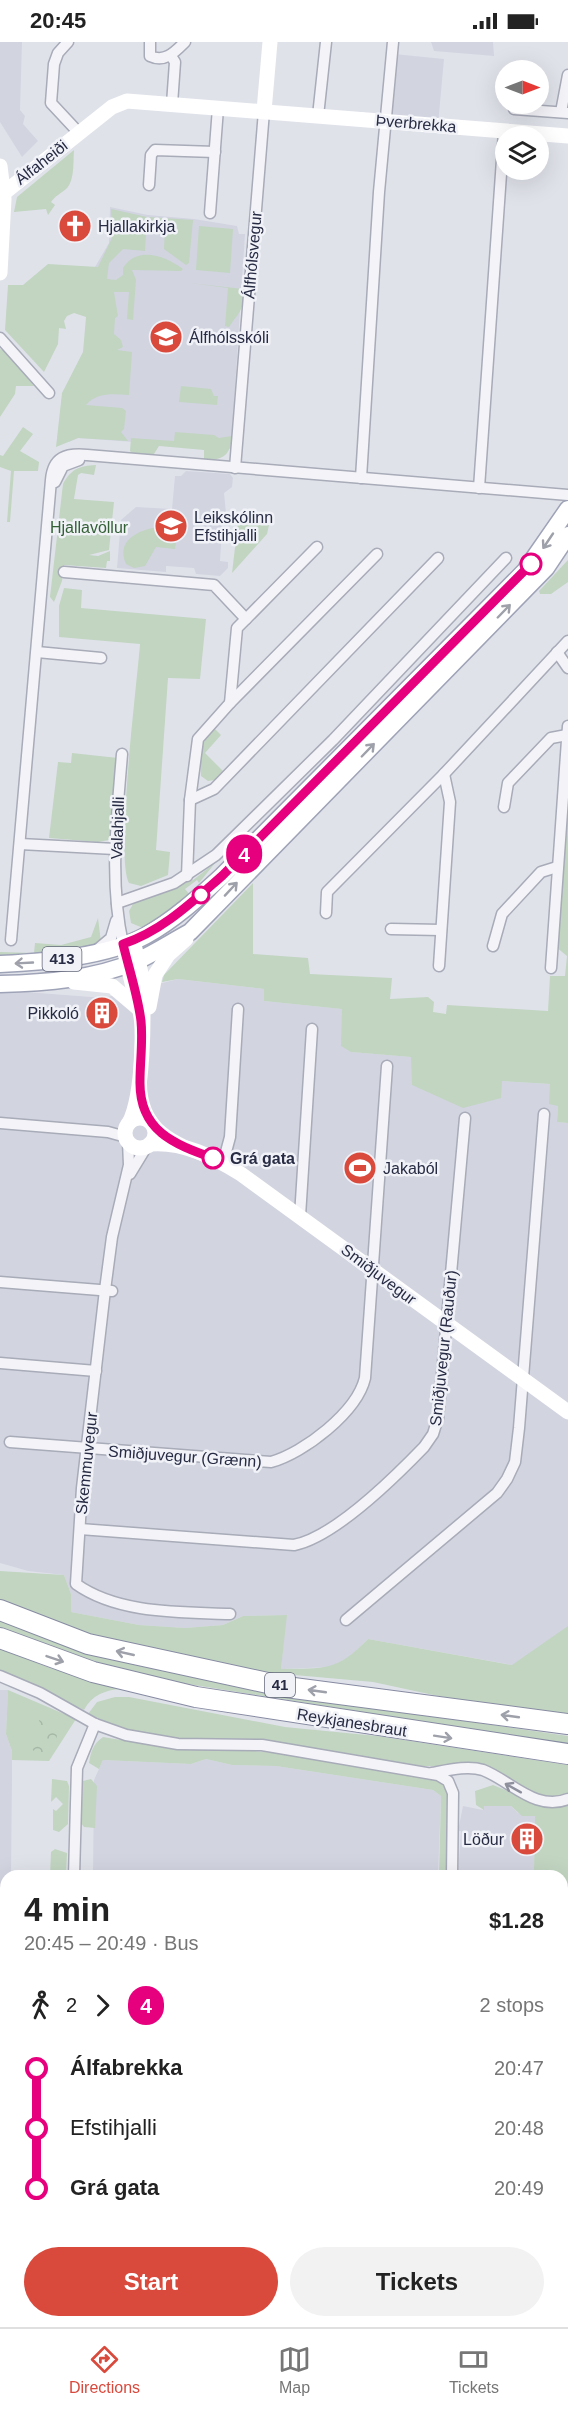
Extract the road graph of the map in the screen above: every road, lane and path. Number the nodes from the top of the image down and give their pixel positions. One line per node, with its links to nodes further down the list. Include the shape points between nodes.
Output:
1 (68, 42): 18 (street, Álfaheiði, via 54,64 51,103)
2 (150, 42): 7 (street, via 150,56)
3 (185, 42): 7 (street)
4 (270, 42): 12 (street, Álfhólsvegur)
5 (326, 42): 15 (street)
6 (393, 42): 16 (street)
7 (171, 56): 10 (street, via 175,62)
8 (568, 75): 9 (street)
9 (568, 83): 14 (street, via 562,93)
10 (171, 104): 11 (street, Álfaheiði); 18 (street, Álfaheiði, via 122,102)
11 (218, 108): 12 (street, Álfaheiði); 21 (street)
12 (264, 111): 15 (street, Þverbrekka); 30 (street, Álfhólsvegur)
13 (549, 112): 14 (street)
14 (564, 113)
15 (318, 116): 16 (street, Þverbrekka)
16 (386, 121): 17 (street, Þverbrekka); 31 (street)
17 (495, 129)
18 (79, 133): 25 (street, Álfaheiði)
19 (549, 134): 20 (street, Þverbrekka)
20 (568, 136)
21 (214, 152): 24 (street, via 155,150 151,155); 26 (street)
22 (0, 166): 25 (street)
23 (501, 180): 32 (street)
24 (149, 185)
25 (4, 193): 27 (street)
26 (210, 213)
27 (0, 273)
28 (0, 338): 29 (street)
29 (50, 393)
30 (235, 468): 31 (street); 43 (street, via 72,454 56,461)
31 (361, 478): 32 (street)
32 (479, 488): 33 (street)
33 (568, 495)
34 (568, 509): 64 (main road, 413, one-way to 64, via 525,571 222,876 181,913)
35 (568, 535): 62 (main road, 413, one-way to 35, via 546,568)
36 (317, 547): 41 (street)
37 (377, 554): 47 (street)
38 (438, 558): 52 (street, via 214,789)
39 (506, 558): 57 (street, via 325,748 216,855)
40 (64, 572): 41 (street, via 214,585)
41 (246, 619): 47 (street, via 237,628)
42 (568, 641): 44 (street)
43 (37, 652): 45 (street); 54 (street)
44 (557, 652): 46 (street); 51 (street)
45 (101, 658)
46 (568, 668)
47 (230, 703): 52 (street, via 198,739)
48 (568, 726): 49 (street)
49 (567, 735): 53 (street, via 551,738 508,783); 56 (street)
50 (122, 754): 55 (street, Valahjalli)
51 (444, 774): 59 (street, via 327,892); 61 (street, via 450,802)
52 (190, 800): 57 (street)
53 (504, 807)
54 (20, 844): 55 (street); 63 (street)
55 (115, 849): 58 (street, Valahjalli)
56 (557, 867): 65 (street, via 541,872 502,914); 70 (street)
57 (187, 876): 58 (street)
58 (117, 903): 64 (street, Valahjalli); 66 (street, via 111,938)
59 (326, 913)
60 (391, 929): 61 (street)
61 (441, 930): 69 (street)
62 (190, 932): 67 (main road, 413); 76 (street, via 156,975)
63 (11, 940)
64 (128, 943): 66 (main road, 413); 67 (street, Valahjalli)
65 (493, 946)
66 (92, 952): 68 (main road, 413, one-way to 68, via 52,962)
67 (133, 962): 71 (main road, 413); 74 (street, Skemmuvegur, via 142,980)
68 (0, 964)
69 (439, 966)
70 (551, 968)
71 (59, 981): 72 (main road, 413); 74 (street, via 112,986)
72 (0, 984)
73 (238, 1009): 84 (street, via 230,1137)
74 (139, 1014): 76 (street, Skemmuvegur)
75 (312, 1029): 86 (street)
76 (141, 1039): 78 (street, Skemmuvegur)
77 (387, 1066): 87 (street, Smiðjuvegur (Grænn))
78 (140, 1085): 82 (street, Skemmuvegur); 83 (street, Skemmuvegur)
79 (544, 1114): 93 (street)
80 (465, 1118): 90 (street, Smiðjuvegur (Rauður))
81 (0, 1123): 82 (street)
82 (127, 1132): 83 (street, via 134,1146); 83 (street, via 140,1118); 85 (street, Skemmuvegur, via 129,1165)
83 (151, 1136): 84 (street, Smiðjuvegur); 85 (street, Skemmuvegur)
84 (223, 1163): 86 (street, Smiðjuvegur)
85 (125, 1185): 89 (street, Skemmuvegur, via 112,1237)
86 (300, 1216): 87 (street, Smiðjuvegur)
87 (374, 1270): 90 (street, Smiðjuvegur); 96 (street, Smiðjuvegur (Grænn), via 361,1391 350,1408 301,1450 271,1462)
88 (0, 1282): 89 (street)
89 (109, 1290): 92 (street, Skemmuvegur)
90 (447, 1326): 93 (street, Smiðjuvegur); 97 (street, Smiðjuvegur (Rauður), via 438,1418 429,1441 368,1498 315,1539 294,1545)
91 (0, 1363): 92 (street)
92 (96, 1371): 96 (street, Skemmuvegur)
93 (524, 1380): 94 (street, Smiðjuvegur); 100 (street, via 517,1453 502,1486)
94 (568, 1412)
95 (9, 1442): 96 (street, Smiðjuvegur (Grænn))
96 (87, 1448): 97 (street, Skemmuvegur)
97 (80, 1529): 99 (street, Skemmuvegur, via 76,1584 94,1597 170,1611)
98 (0, 1610): 104 (highway, Reykjanesbraut / 41, one-way to 98, via 286,1687 88,1644)
99 (230, 1614)
100 (346, 1620)
101 (0, 1638): 105 (highway, Reykjanesbraut / 41, one-way to 105, via 93,1672 196,1697)
102 (0, 1676): 103 (street)
103 (95, 1724): 106 (street, via 150,1741 262,1745); 108 (street, via 78,1768)
104 (568, 1724)
105 (568, 1754)
106 (432, 1773): 107 (street, one-way to 106, via 544,1802 483,1770); 109 (street, via 448,1781 453,1793)
107 (568, 1799)
108 (74, 1870)
109 (452, 1870)

